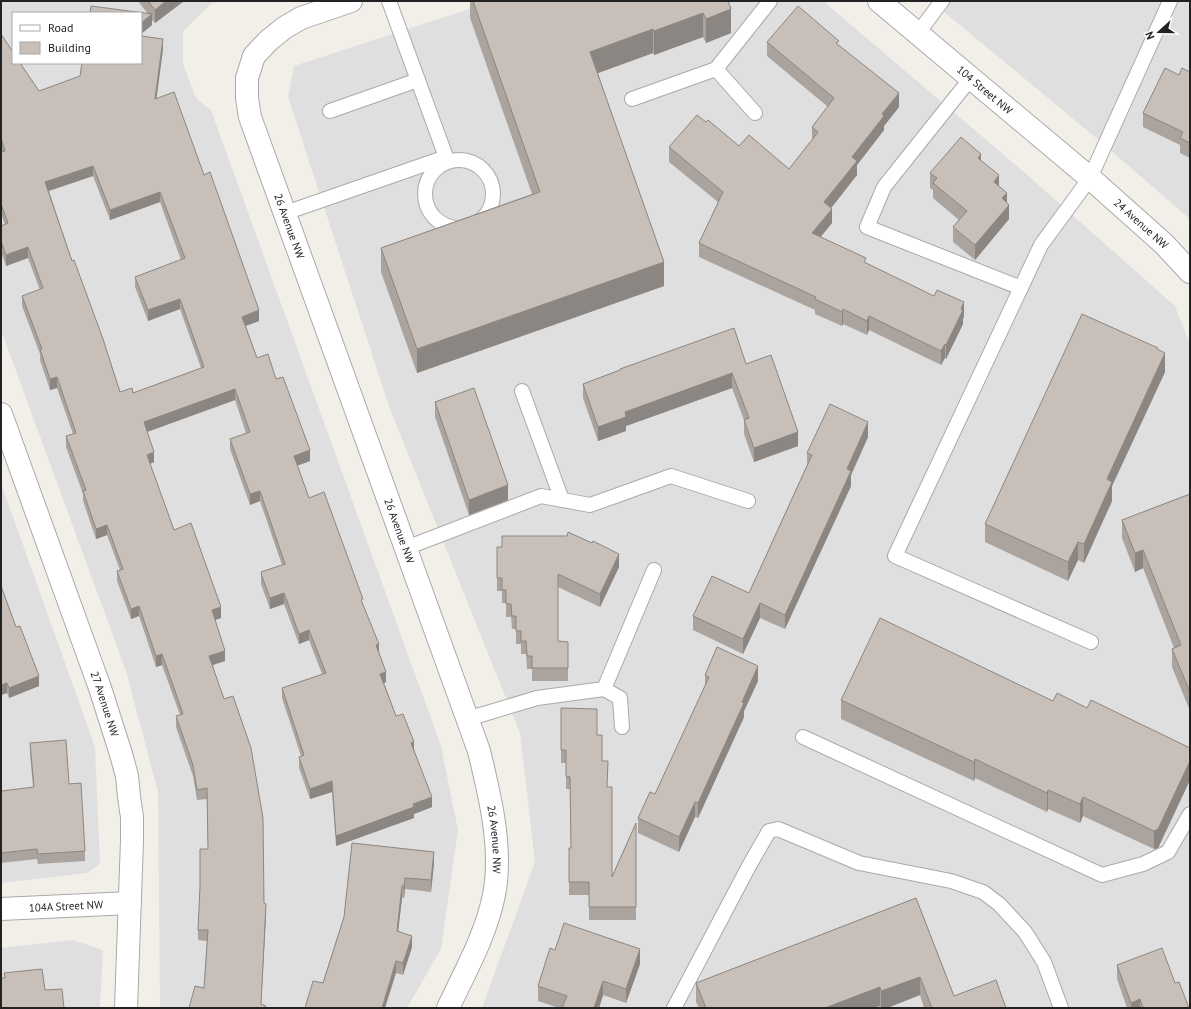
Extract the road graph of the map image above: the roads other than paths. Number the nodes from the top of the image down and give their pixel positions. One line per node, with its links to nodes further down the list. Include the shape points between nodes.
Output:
1 (351, 1): 16 (street, 26 Avenue NW, via 301,18 284,28 254,56 247,78 250,117)
2 (389, 1): 10 (lane)
3 (770, 1): 8 (lane)
4 (879, 1): 7 (street, 104 Street NW)
5 (942, 1): 7 (lane)
6 (1170, 1): 15 (lane)
7 (918, 33): 9 (street, 104 Street NW)
8 (716, 69): 11 (lane); 13 (lane)
9 (971, 78): 15 (street, 104 Street NW); 18 (lane, via 884,187 867,227)
10 (418, 80): 12 (lane); 14 (lane)
11 (632, 100)
12 (330, 111)
13 (755, 113)
14 (446, 159): 14 (lane, via 426,184 427,205 431,214 448,226 471,226 481,220 490,206 492,188 488,177 470,162); 16 (lane)
15 (1090, 178): 17 (street, 24 Avenue NW, via 1164,244); 18 (lane, via 1041,245)
16 (285, 213): 23 (street, 26 Avenue NW)
17 (1190, 272)
18 (1021, 288): 25 (lane, via 895,556)
19 (522, 391): 21 (lane)
20 (1, 414): 31 (street, 27 Avenue NW, via 100,688 127,776 132,817)
21 (562, 500): 22 (lane, via 590,505 671,476); 23 (lane, via 541,496)
22 (748, 501)
23 (406, 548): 27 (street, 26 Avenue NW)
24 (654, 570): 26 (lane)
25 (1091, 642)
26 (604, 689): 27 (lane, via 537,698); 28 (lane, via 620,698)
27 (467, 719): 34 (street, 26 Avenue NW, via 479,751 491,806 496,868 494,894 486,922)
28 (622, 727)
29 (803, 738): 30 (lane, via 1102,875 1143,864 1168,852)
30 (1190, 814)
31 (130, 903): 32 (street, 104A Street NW); 33 (street, 27 Avenue NW)
32 (1, 909)
33 (126, 1008)
34 (448, 1008)
35 (674, 1008): 36 (lane, via 748,866 769,831 778,829 859,863 951,881 983,892 999,904 1025,932 1044,962)
36 (1061, 1008)

